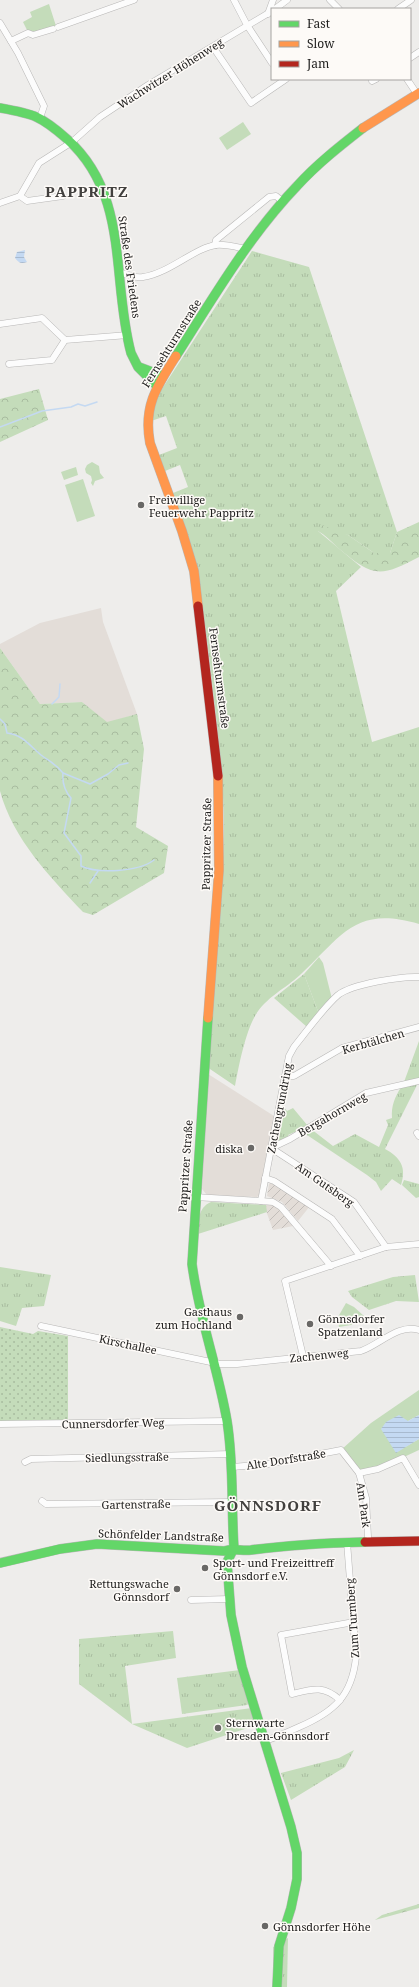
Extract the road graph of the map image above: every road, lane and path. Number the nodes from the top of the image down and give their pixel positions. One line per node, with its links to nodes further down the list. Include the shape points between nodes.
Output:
1 (134, 0): 13 (street, via 56,28 33,35 28,33)
2 (234, 0): 12 (street)
3 (274, 0): 7 (street)
4 (287, 0): 7 (street)
5 (330, 0): 8 (street)
6 (411, 0): 9 (street)
7 (277, 8)
8 (338, 8)
9 (399, 8)
10 (270, 13): 12 (street, Wachwitzer Höhenweg)
11 (0, 23): 13 (street)
12 (247, 25): 14 (street, Wachwitzer Höhenweg); 15 (street)
13 (11, 41): 20 (street, via 44,106)
14 (213, 47): 16 (street, via 251,103); 21 (street, Wachwitzer Höhenweg, via 124,101)
15 (271, 61)
16 (283, 80)
17 (408, 80): 18 (street)
18 (418, 94): 24 (street, Fernsehturmstraße, via 387,111 337,148)
19 (0, 108): 20 (street, Straße des Friedens, via 26,112)
20 (40, 118): 21 (street, Straße des Friedens)
21 (72, 142): 22 (street, Wachwitzer Höhenweg, via 40,163); 28 (street, Straße des Friedens, via 96,171 106,193 113,223)
22 (20, 196): 23 (street, via 27,201); 25 (street)
23 (63, 196)
24 (282, 202): 26 (street, via 276,196 269,197 216,240); 27 (street, Fernsehturmstraße)
25 (0, 203)
26 (215, 245): 27 (street); 28 (street, via 152,275 138,278)
27 (246, 249): 34 (street, Fernsehturmstraße)
28 (119, 273): 30 (street, Straße des Friedens)
29 (0, 324): 31 (street, via 42,318)
30 (128, 335): 31 (street); 33 (street, Straße des Friedens, via 131,353)
31 (66, 340): 32 (street, via 52,360)
32 (9, 364)
33 (138, 366): 34 (street); 35 (street, Straße des Friedens)
34 (163, 376): 35 (street, Fernsehturmstraße)
35 (157, 386): 36 (street, Fernsehturmstraße, via 149,402 147,429 194,570)
36 (219, 782): 43 (street, Pappritzer Straße, via 219,870)
37 (419, 977): 39 (street, Zachengrundring, via 404,976 349,989 339,995 294,1047 289,1056)
38 (419, 1028): 39 (street, Kerbtälchen, via 342,1048 294,1076)
39 (285, 1076): 41 (street, Zachengrundring)
40 (419, 1081): 41 (street, Bergahornweg, via 366,1093 290,1140)
41 (271, 1148): 42 (street, Zachengrundring); 46 (street, Am Gutsberg, via 354,1202)
42 (265, 1178): 44 (street, Zachengrundring); 47 (street, via 274,1180 332,1219)
43 (195, 1197): 44 (street); 52 (street, Pappritzer Straße, via 192,1236 193,1277)
44 (261, 1201): 48 (street, via 273,1202 281,1207)
45 (419, 1244): 46 (street)
46 (386, 1247): 47 (street)
47 (360, 1256): 48 (street)
48 (331, 1266): 51 (street, via 285,1280)
49 (41, 1326): 52 (street, Kirschallee)
50 (419, 1330): 51 (street, Zachenweg, via 412,1327 402,1330 360,1351)
51 (303, 1356): 52 (street, Zachenweg, via 237,1364)
52 (214, 1363): 53 (street, Pappritzer Straße)
53 (227, 1421): 54 (street, Cunnersdorfer Weg); 56 (street, Pappritzer Straße)
54 (0, 1424)
55 (341, 1450): 58 (street, Alte Dorfstraße, via 268,1464); 59 (street, Am Park)
56 (231, 1454): 57 (street, Siedlungsstraße, via 31,1459); 58 (street, Pappritzer Straße)
57 (25, 1462)
58 (232, 1467): 62 (street, Pappritzer Straße)
59 (359, 1473): 60 (street, Am Park, via 378,1469 403,1458); 63 (street, Am Park, via 366,1498)
60 (419, 1485)
61 (42, 1501): 62 (street, Gartenstraße, via 46,1504 112,1505)
62 (232, 1502): 66 (street, Pappritzer Straße)
63 (368, 1537)
64 (419, 1541): 65 (street, Schönfelder Landstraße)
65 (347, 1542): 66 (street, Schönfelder Landstraße, via 309,1542 248,1550); 70 (street, Zum Turmberg)
66 (234, 1548): 67 (street, Schönfelder Landstraße, via 224,1551 78,1545 42,1551); 68 (street, via 227,1562)
67 (0, 1563)
68 (229, 1599): 69 (street); 72 (street, via 242,1667)
69 (191, 1600)
70 (354, 1622): 71 (street, Zum Turmberg, via 354,1673 349,1688); 71 (street, via 281,1635 292,1694 314,1689 326,1690)
71 (340, 1700): 72 (street, Zum Turmberg, via 321,1718)
72 (265, 1741): 73 (street, via 293,1833 298,1865 295,1893 279,1946)
73 (277, 1987)

